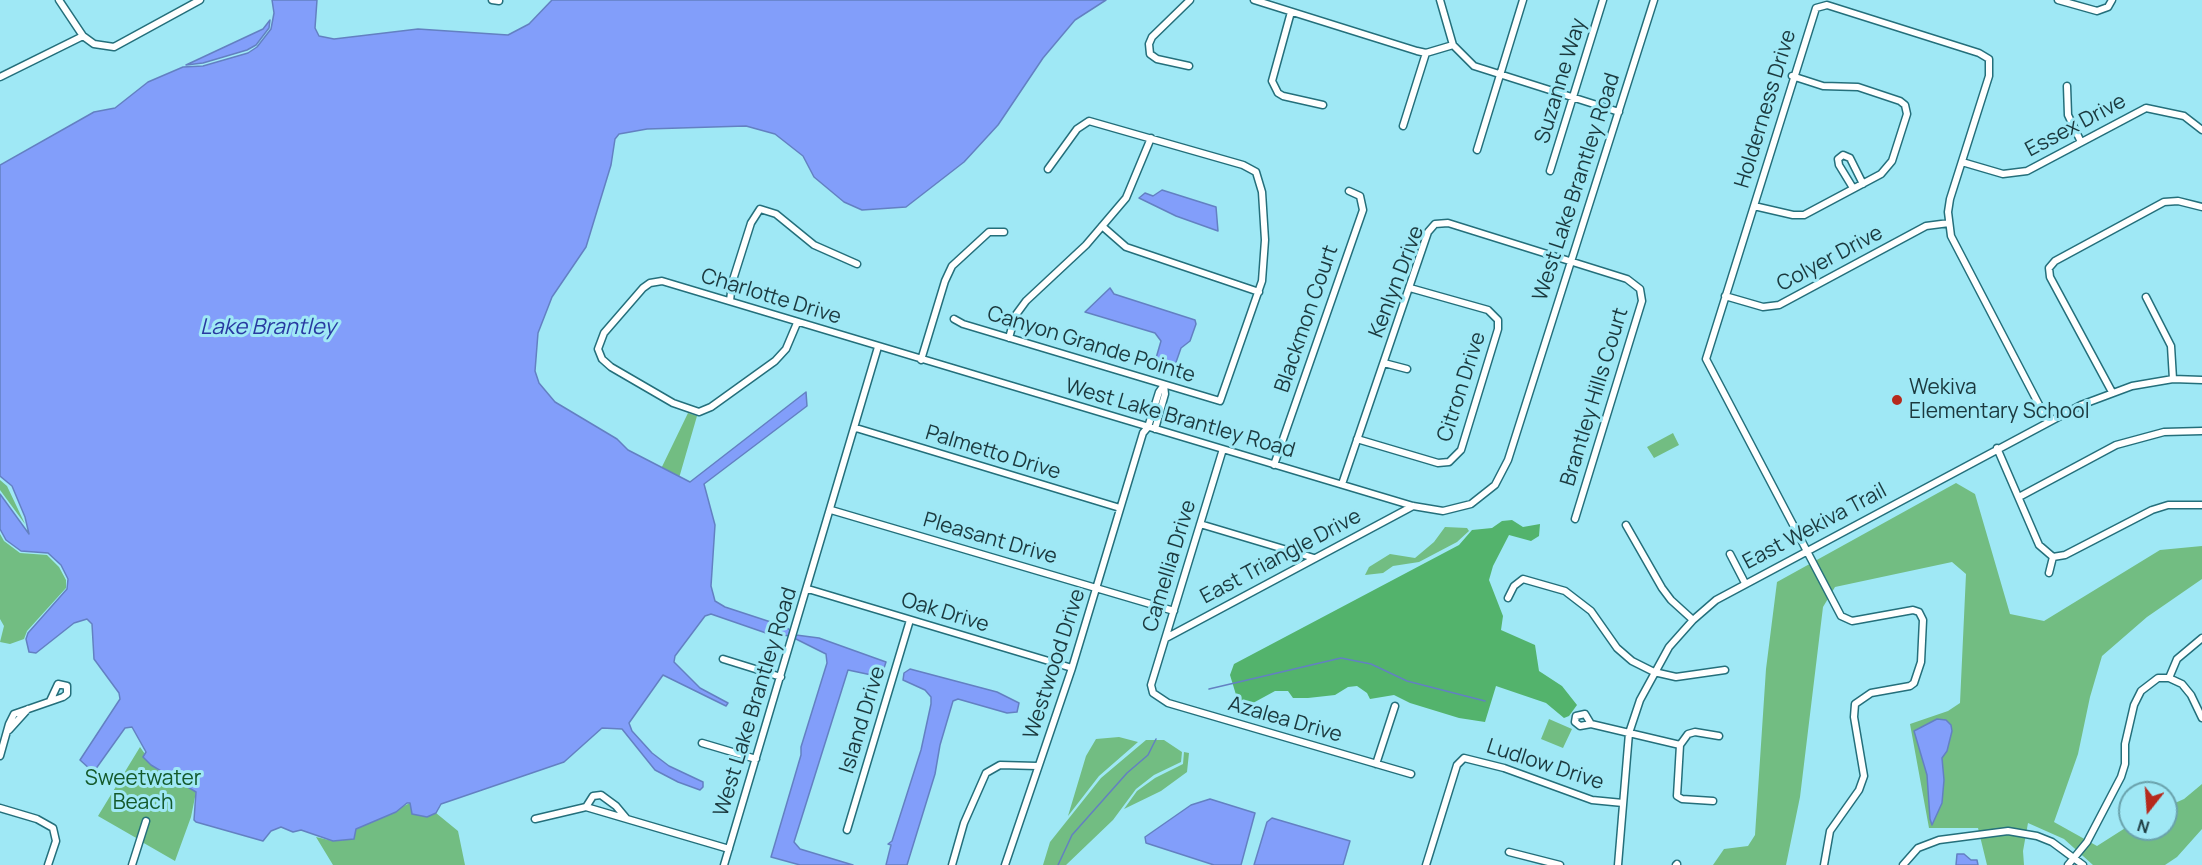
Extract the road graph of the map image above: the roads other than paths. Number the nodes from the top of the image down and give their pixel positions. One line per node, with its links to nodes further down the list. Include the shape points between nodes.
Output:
1 (59, 0): 12 (street)
2 (200, 0): 12 (street, via 114,47 94,44)
3 (1190, 0): 15 (street, via 1149,44 1150,54 1157,59)
4 (1254, 0): 11 (street)
5 (1440, 0): 13 (street)
6 (1523, 0): 16 (street)
7 (1603, 0): 20 (street, Suzanne Way)
8 (1654, 0): 22 (street, West Lake Brantley Road)
9 (2058, 0): 10 (street, via 2097,11 2108,8)
10 (2112, 0)
11 (1291, 12): 14 (street); 21 (street, via 1272,75 1274,88 1283,96)
12 (83, 36): 18 (street)
13 (1453, 45): 14 (street); 16 (street, via 1474,66)
14 (1426, 53): 23 (street)
15 (1189, 66)
16 (1500, 75): 20 (street); 27 (street)
17 (1792, 76): 28 (street, Holderness Drive, via 1813,12 1820,5 1979,53 1989,59 1991,69); 31 (street, via 1823,86 1858,87 1905,105 1907,114 1890,167); 34 (street, Holderness Drive)
18 (0, 77)
19 (2067, 86): 26 (street, via 2068,115)
20 (1573, 97): 22 (street); 30 (street, Suzanne Way)
21 (1323, 105)
22 (1619, 112): 39 (street, West Lake Brantley Road)
23 (1403, 126)
24 (2202, 130): 26 (street, Essex Drive, via 2184,116 2146,108)
25 (1151, 138): 29 (street, via 1085,122); 37 (street, via 1126,198); 42 (street, via 1257,172 1265,240)
26 (2081, 142): 28 (street, Essex Drive, via 2016,173 1995,172)
27 (1477, 150)
28 (1962, 162): 36 (street, Holderness Drive, via 1950,199)
29 (1048, 169)
30 (1550, 171)
31 (1863, 184): 32 (street); 32 (street, via 1850,158 1843,155 1838,159 1839,165)
32 (1853, 188): 34 (street, via 1804,215)
33 (1349, 191): 64 (street, Blackmon Court, via 1360,196 1363,210)
34 (1754, 206): 43 (street, Holderness Drive)
35 (2202, 207): 56 (street, via 2164,202 2055,261 2049,268 2050,277)
36 (1949, 222): 43 (street, Colyer Drive, via 1926,226 1779,305 1763,307); 57 (street, Holderness Drive, via 1955,247)
37 (1102, 226): 42 (street, via 1126,247); 48 (street, via 1026,301 1015,316)
38 (1004, 232): 50 (street, via 989,232 948,273)
39 (1570, 262): 41 (street, Kenlyn Drive, via 1440,223 1428,232); 68 (street, West Lake Brantley Road, via 1500,478 1485,495 1463,507 1434,511); 71 (street, Brantley Hills Court, via 1627,279 1642,295)
40 (857, 264): 45 (street, via 814,245 776,214 760,209 751,223)
41 (1410, 288): 51 (street, Kenlyn Drive); 61 (street, Citron Drive, via 1488,310 1498,320 1461,450 1449,462 1438,463)
42 (1259, 292): 55 (street, Canyon Grande Pointe, via 1220,401)
43 (1725, 296): 74 (street, Holderness Drive, via 1706,359)
44 (2146, 297): 53 (street, via 2171,346)
45 (730, 301): 47 (street, Charlotte Drive); 47 (street, Charlotte Drive, via 667,282 653,282 643,288 604,333 599,352 611,367 699,412 775,361 786,349)
46 (954, 319): 48 (street, Canyon Grande Pointe)
47 (797, 323): 49 (street, Charlotte Drive)
48 (1009, 338): 55 (street, Canyon Grande Pointe)
49 (878, 347): 50 (street, West Lake Brantley Road); 58 (street, West Lake Brantley Road)
50 (921, 360): 59 (street, West Lake Brantley Road)
51 (1384, 363): 52 (street); 61 (street, Kenlyn Drive)
52 (1407, 369)
53 (2173, 379): 54 (street, East Wekiva Trail); 56 (street, East Wekiva Trail)
54 (2202, 380)
55 (1164, 385): 59 (street, Westwood Drive, via 1165,394)
56 (2112, 392): 57 (street, East Wekiva Trail)
57 (2048, 422): 62 (street, East Wekiva Trail)
58 (856, 428): 69 (street, Palmetto Drive); 70 (street, West Lake Brantley Road)
59 (1152, 428): 63 (street, West Lake Brantley Road); 69 (street, Westwood Drive, via 1143,433)
60 (2202, 431): 66 (street, via 2164,432 2116,445)
61 (1358, 439): 65 (street, Kenlyn Drive)
62 (1997, 448): 66 (street); 74 (street, East Wekiva Trail)
63 (1223, 449): 64 (street, West Lake Brantley Road); 72 (street, Camellia Drive)
64 (1274, 465): 65 (street, West Lake Brantley Road)
65 (1342, 484): 68 (street, West Lake Brantley Road)
66 (2019, 496): 76 (street, via 2039,545)
67 (2202, 505): 76 (street, via 2168,505 2152,510 2065,555)
68 (1413, 506): 77 (street, East Triangle Drive)
69 (1120, 508): 80 (street, Westwood Drive)
70 (831, 510): 80 (street, Pleasant Drive); 81 (street, West Lake Brantley Road)
71 (1575, 519)
72 (1200, 524): 77 (street); 83 (street, Camellia Drive)
73 (1626, 525): 85 (street, via 1662,588)
74 (1807, 550): 79 (street, East Wekiva Trail); 127 (street, Holderness Drive, via 1845,620 1913,610 1923,620 1921,662 1914,683 1870,693 1855,704 1864,776 1859,790 1830,831)
75 (1730, 554): 79 (street)
76 (2053, 557): 78 (street)
77 (1314, 558): 86 (street, East Triangle Drive)
78 (2049, 573)
79 (1745, 583): 85 (street, East Wekiva Trail)
80 (1097, 587): 83 (street, Pleasant Drive); 89 (street, Westwood Drive)
81 (808, 589): 84 (street, Oak Drive); 92 (street, West Lake Brantley Road)
82 (1508, 598): 91 (street, via 1523,579 1565,591 1591,611 1617,648)
83 (1174, 611): 86 (street, Camellia Drive)
84 (910, 620): 89 (street, Oak Drive); 115 (street, Island Drive)
85 (1693, 620): 91 (street, East Wekiva Trail)
86 (1166, 638): 94 (street, Camellia Drive, via 1151,685)
87 (2202, 638): 93 (street, via 2177,659)
88 (723, 659): 92 (street)
89 (1072, 668): 106 (street, Westwood Drive)
90 (1725, 670): 91 (street, via 1676,677)
91 (1653, 672): 99 (street, East Wekiva Trail)
92 (781, 677): 104 (street, West Lake Brantley Road)
93 (2169, 678): 97 (street, via 2182,684); 118 (street, via 2158,678 2140,691 2125,744 2121,777 2087,842)
94 (1153, 693): 105 (street, Azalea Drive, via 1168,703)
95 (50, 701): 103 (street, via 29,708 14,720)
96 (1395, 706): 105 (street)
97 (2202, 718)
98 (1592, 724): 99 (street)
99 (1629, 733): 102 (street); 109 (street, East Wekiva Trail)
100 (1719, 736): 102 (street, via 1695,732 1688,734)
101 (702, 743): 104 (street)
102 (1680, 745): 108 (street, via 1677,796)
103 (0, 756)
104 (756, 759): 116 (street, West Lake Brantley Road)
105 (1376, 764): 107 (street, Azalea Drive)
106 (1037, 766): 122 (street, Westwood Drive, via 1000,765 986,773 968,812); 123 (street)
107 (1411, 774)
108 (1713, 801)
109 (1623, 803): 124 (street, Ludlow Drive, via 1592,800 1464,758 1457,765); 126 (street, East Wekiva Trail)
110 (586, 807): 112 (street); 112 (street, via 593,796 601,795); 113 (street)
111 (0, 808): 119 (street, via 37,819 52,828 56,841)
112 (626, 818): 116 (street)
113 (535, 819)
114 (146, 821): 120 (street)
115 (847, 830)
116 (729, 849): 121 (street, West Lake Brantley Road)
117 (1509, 852): 125 (street)
118 (2074, 857): 128 (street, via 2037,836 2008,831 1940,840 1918,848); 129 (street); 130 (street)
119 (48, 865)
120 (132, 865)
121 (724, 865)
122 (952, 865)
123 (1005, 865)
124 (1426, 865)
125 (1560, 865)
126 (1618, 865)
127 (1824, 865)
128 (1903, 865)
129 (2068, 865)
130 (2083, 865)

